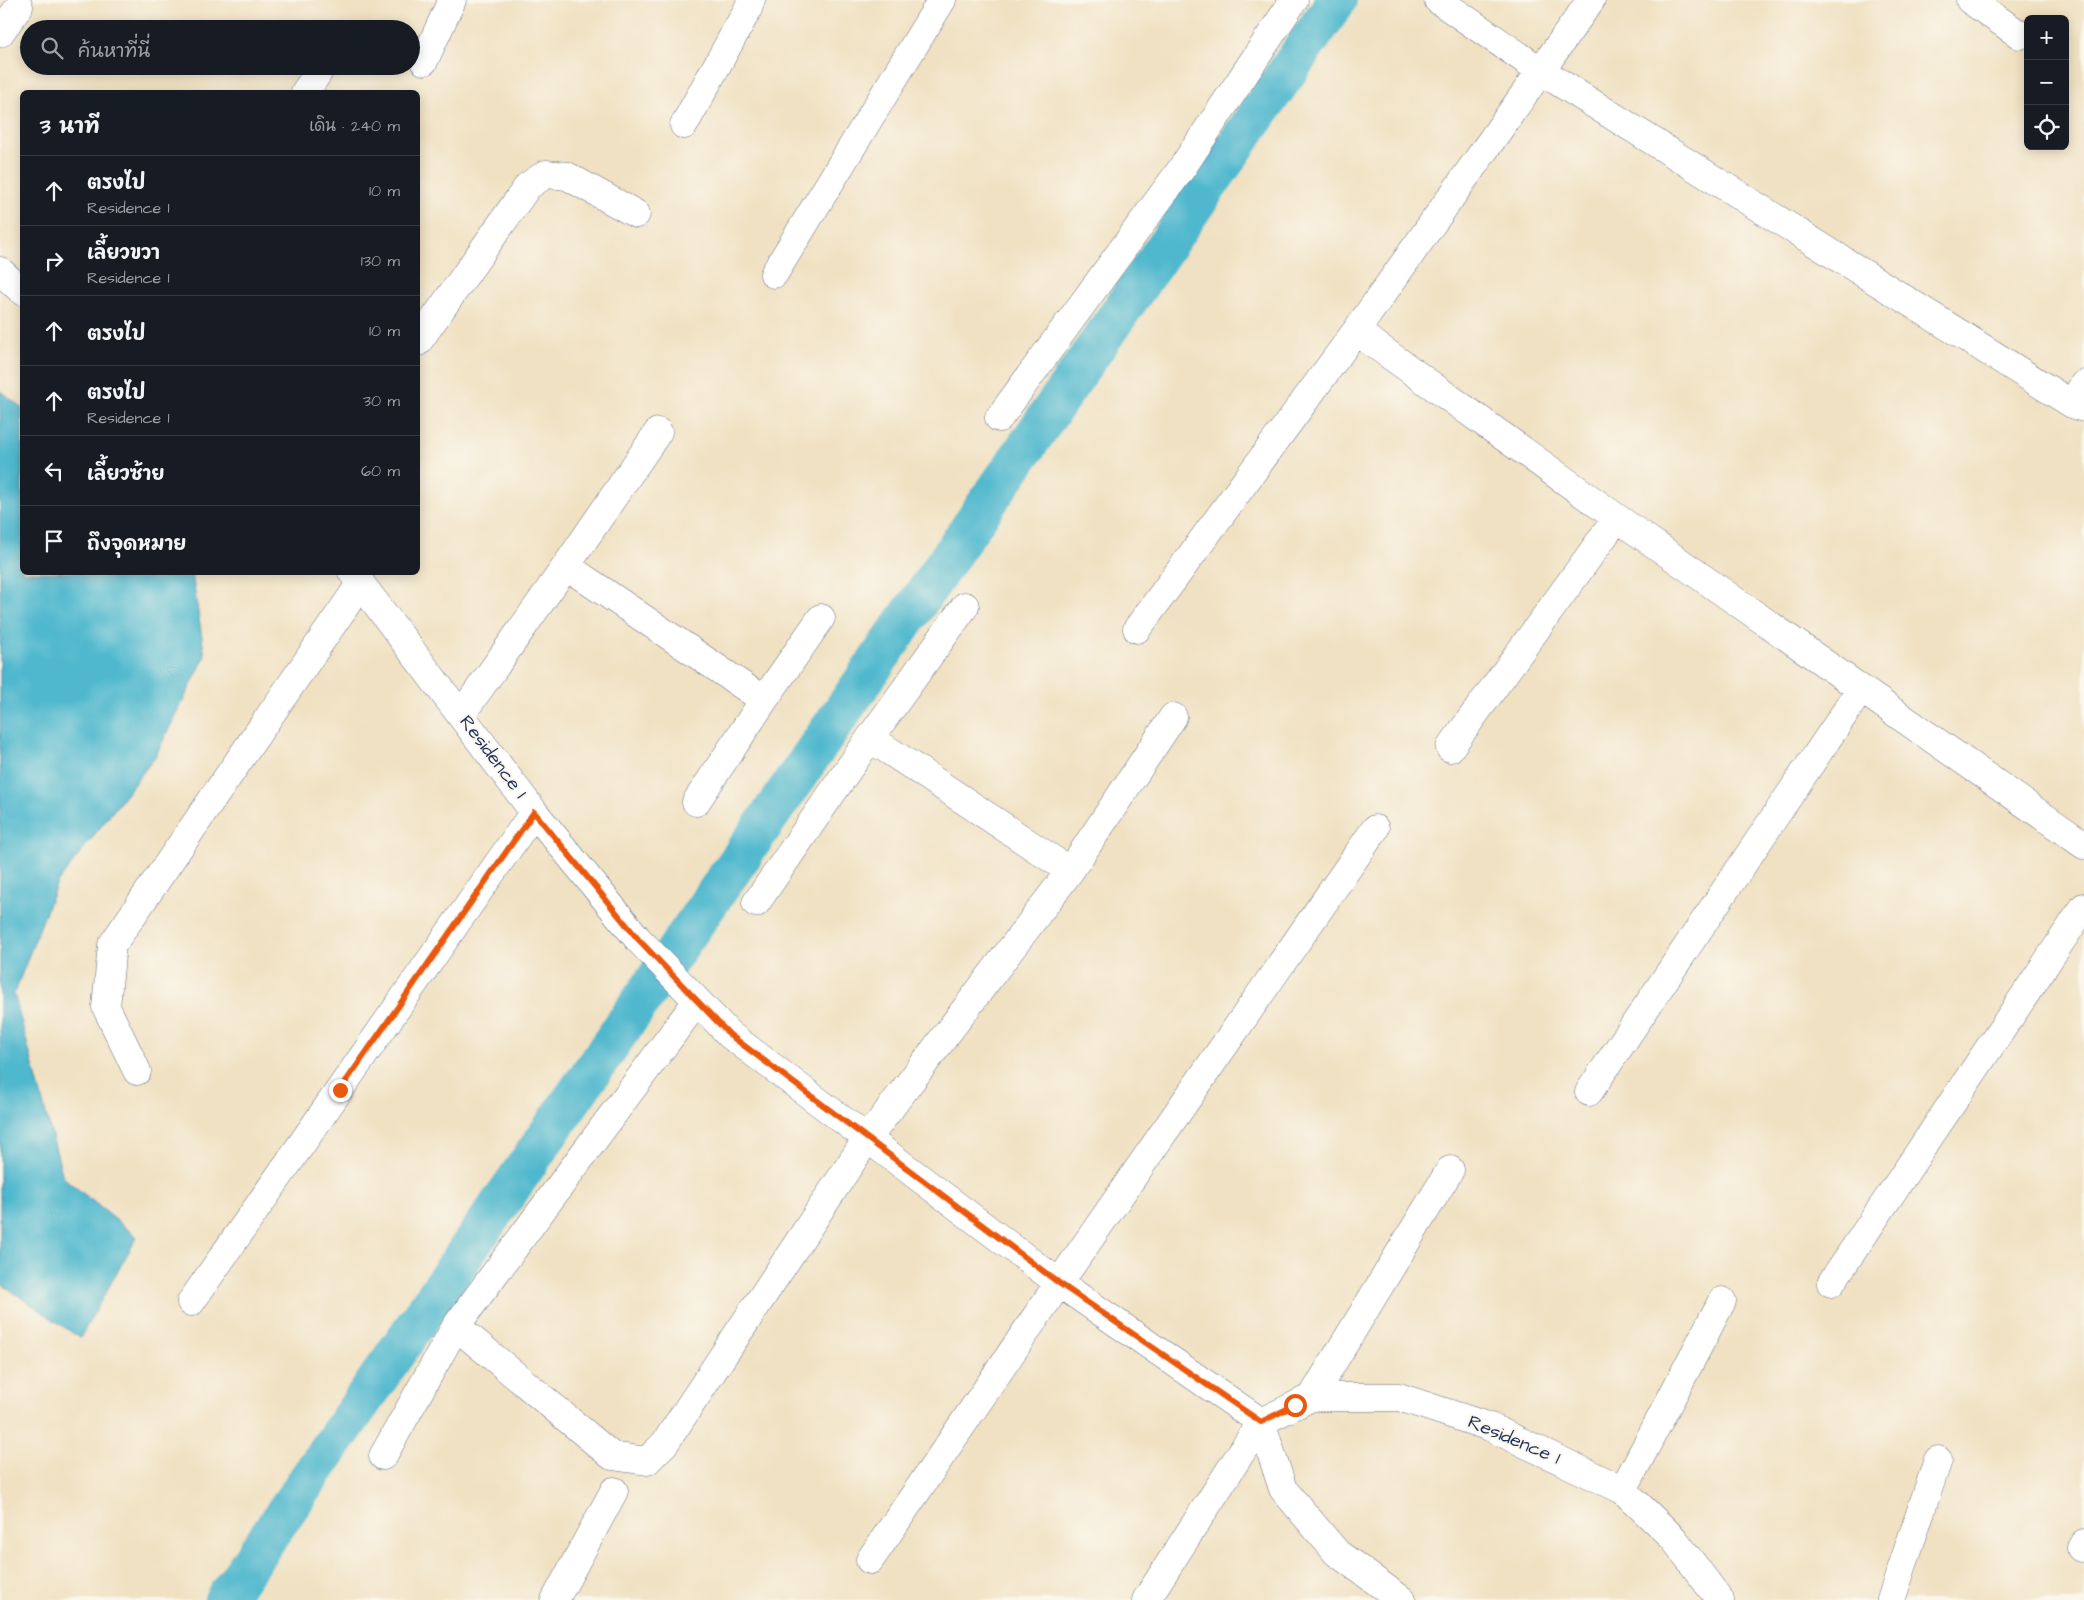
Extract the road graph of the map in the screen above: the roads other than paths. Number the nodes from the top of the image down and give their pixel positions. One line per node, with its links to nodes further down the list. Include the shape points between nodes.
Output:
1 (452, 0): 11 (street)
2 (751, 0): 13 (street)
3 (942, 0): 16 (street)
4 (1294, 0): 21 (street, via 1182,168)
5 (1438, 0): 12 (street)
6 (1591, 0): 12 (street)
7 (1970, 0): 10 (street)
8 (19, 7): 9 (street)
9 (0, 33)
10 (2020, 35)
11 (424, 61)
12 (1540, 71): 18 (street); 20 (street)
13 (684, 125)
14 (636, 214): 19 (street, via 568,176 546,174 528,186)
15 (0, 272): 17 (street)
16 (774, 274)
17 (20, 289)
18 (1356, 332): 23 (street); 28 (street)
19 (420, 339)
20 (2080, 399)
21 (999, 418)
22 (658, 432): 24 (street)
23 (1617, 518): 29 (street); 34 (street)
24 (566, 566): 30 (street); 31 (street)
25 (356, 578): 31 (street, Residence 1); 43 (street, via 112,945 106,1007)
26 (965, 606): 33 (street)
27 (821, 618): 30 (street)
28 (1137, 629)
29 (1861, 689): 38 (street); 44 (street)
30 (764, 700): 35 (street)
31 (461, 715): 36 (street, Residence 1)
32 (1173, 717): 39 (street)
33 (870, 738): 39 (street); 40 (street)
34 (1450, 748)
35 (696, 802)
36 (534, 812): 42 (street, Residence 1, via 638,939); 50 (street)
37 (1375, 829): 47 (street)
38 (2084, 845)
39 (1070, 871): 45 (street)
40 (756, 904)
41 (2084, 907): 48 (street)
42 (692, 995): 45 (street, via 730,1035); 51 (street)
43 (137, 1071)
44 (1589, 1092)
45 (867, 1139): 47 (street); 51 (street, via 665,1443 647,1461 612,1456)
46 (1450, 1170): 52 (street)
47 (1059, 1283): 53 (street); 58 (street)
48 (1831, 1283)
49 (1722, 1301): 56 (street)
50 (190, 1302)
51 (456, 1326): 54 (street)
52 (1312, 1397): 53 (street, Residence 1); 56 (street, Residence 1, via 1399,1397 1490,1427)
53 (1261, 1422): 60 (street); 61 (street, via 1283,1489 1337,1553)
54 (383, 1456)
55 (1938, 1460): 63 (street)
56 (1623, 1490): 62 (street, Residence 1, via 1674,1539)
57 (614, 1491): 59 (street)
58 (870, 1560)
59 (555, 1600)
60 (1146, 1600)
61 (1402, 1600)
62 (1720, 1600)
63 (1891, 1600)

